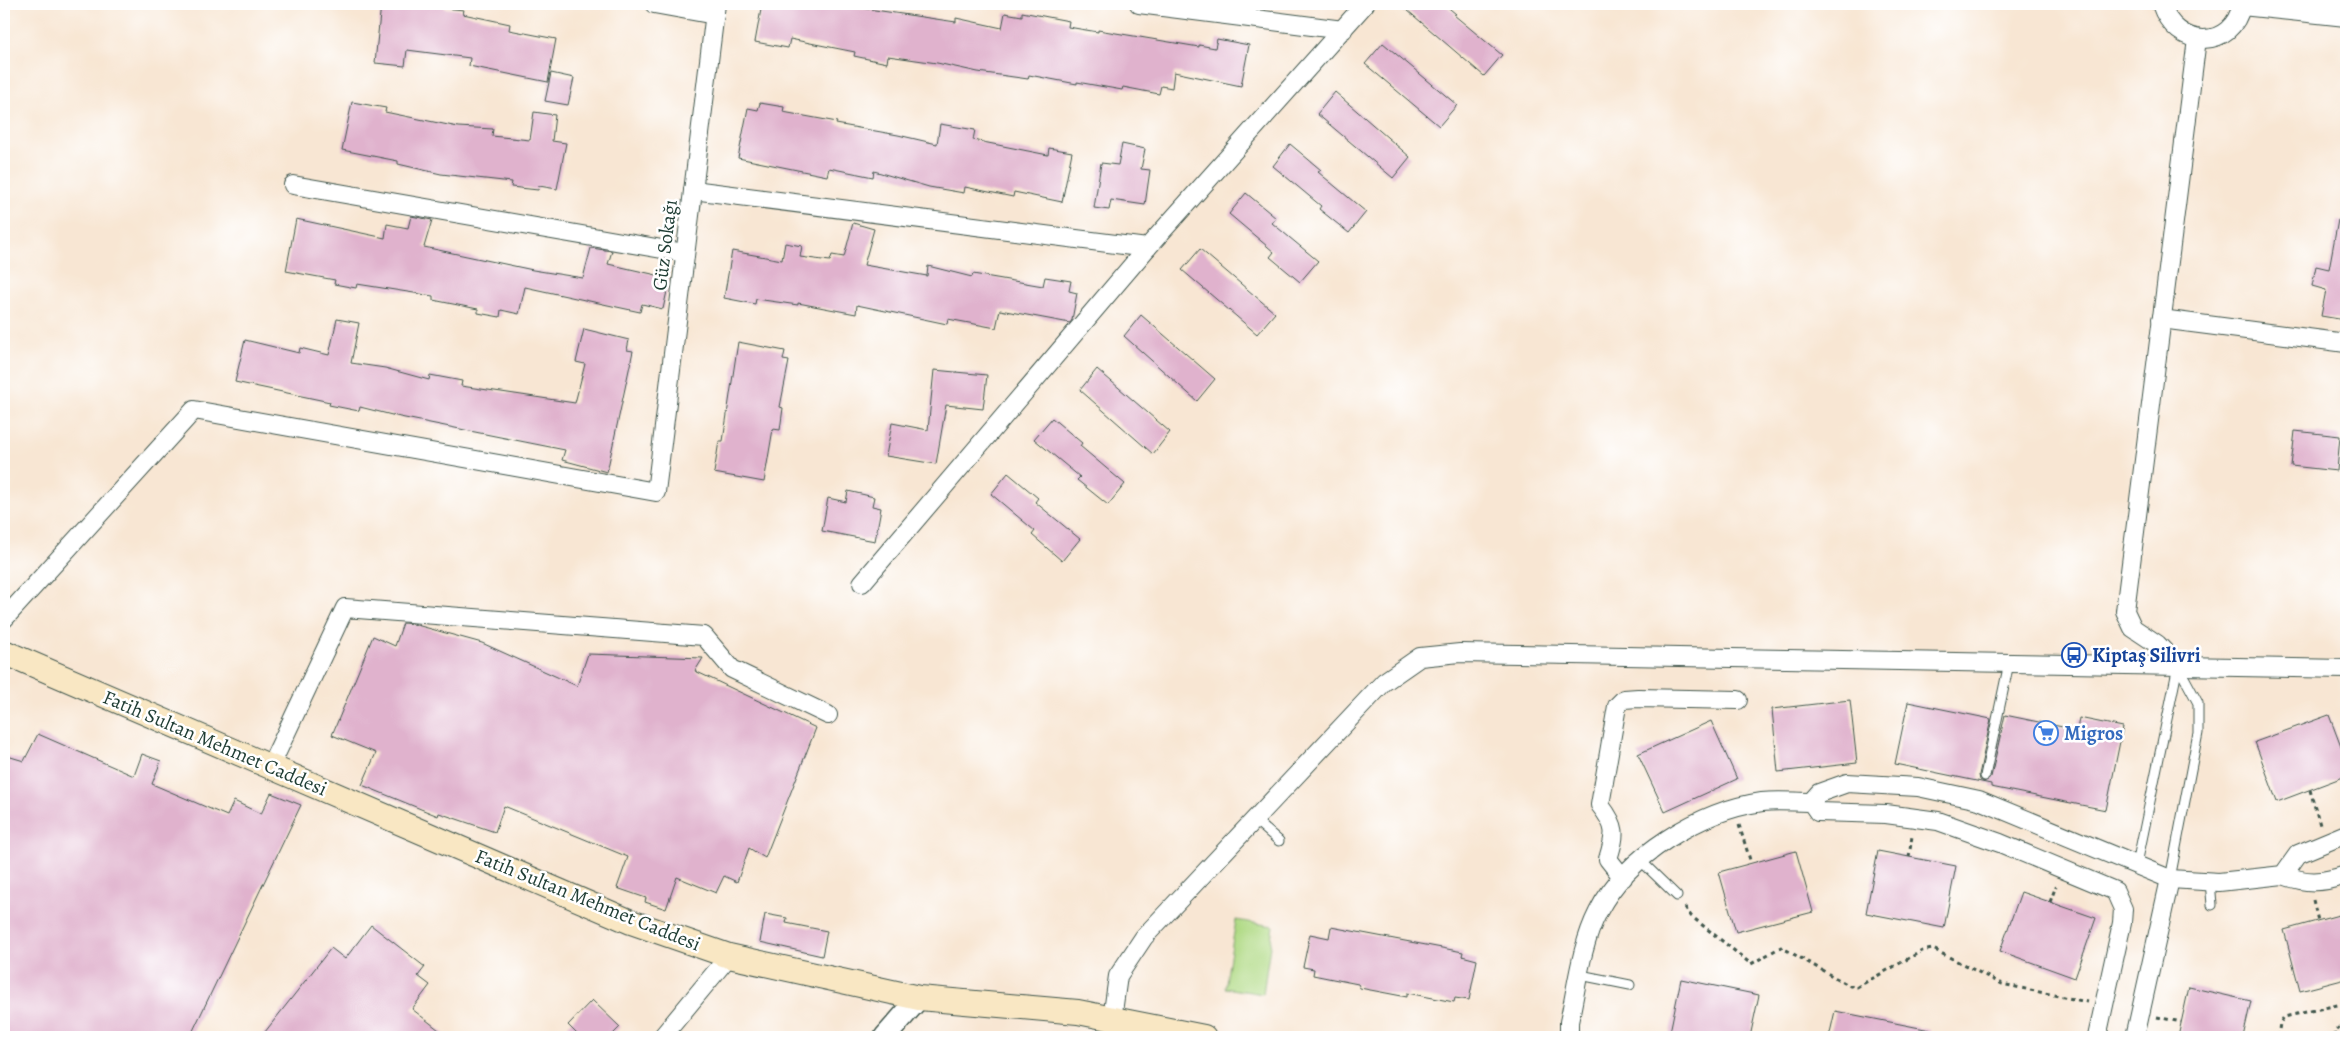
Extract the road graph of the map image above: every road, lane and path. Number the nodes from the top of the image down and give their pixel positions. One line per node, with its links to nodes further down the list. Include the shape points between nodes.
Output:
1 (654, 4): 6 (street)
2 (1139, 4): 8 (street)
3 (1365, 4): 8 (street)
4 (2161, 4): 9 (street, via 2165,17 2174,28)
5 (2242, 5): 7 (street); 9 (street, via 2235,22 2224,32 2211,38)
6 (715, 9): 11 (street, Güz Sokağı)
7 (2346, 16)
8 (1343, 30): 12 (street)
9 (2197, 39): 14 (street)
10 (292, 185): 13 (street)
11 (693, 190): 12 (street); 13 (street, Güz Sokağı)
12 (1147, 248): 16 (street)
13 (686, 253): 17 (street, Güz Sokağı, via 656,492 194,410)
14 (2162, 319): 15 (street); 20 (street, via 2125,611 2132,628 2158,644)
15 (2346, 343)
16 (862, 583)
17 (4, 619)
18 (4, 652): 24 (main road, Fatih Sultan Mehmet Caddesi)
19 (2009, 663): 20 (street); 25 (lane); 29 (street, via 1460,653 1420,658 1384,682)
20 (2178, 666): 21 (street); 35 (lane); 39 (lane, via 2198,703 2198,733)
21 (2346, 668)
22 (1738, 700): 38 (street, via 1638,698 1624,699 1617,706 1600,804 1614,826 1614,840 1608,859)
23 (828, 715): 24 (street, via 732,669 704,636 345,608)
24 (270, 767): 43 (main road, Fatih Sultan Mehmet Caddesi, via 631,922)
25 (1985, 776)
26 (2310, 790): 32 (path)
27 (1811, 802): 28 (street, via 1762,802); 35 (street, via 1819,793 1847,783 1918,787 1979,800); 48 (street, via 1818,812 1886,814 1938,821 2000,842 2115,891 2123,909 2122,923)
28 (1734, 809): 33 (street, via 1709,815); 34 (path)
29 (1254, 819): 31 (lane); 52 (street, via 1144,937 1118,976)
30 (2346, 834): 32 (street)
31 (1279, 841)
32 (2325, 842): 36 (street, via 2298,854)
33 (1640, 860): 38 (street); 41 (lane)
34 (1752, 863)
35 (2137, 864): 39 (street)
36 (2283, 875): 37 (street, via 2298,881 2326,882); 40 (street)
37 (2346, 875)
38 (1623, 878): 44 (street, via 1598,912)
39 (2170, 878): 40 (street); 49 (street)
40 (2210, 882): 42 (lane)
41 (1677, 896): 48 (path, via 1691,916 1750,964 1781,947 1850,986 1858,986 1922,951 1933,949 2002,984)
42 (2212, 905)
43 (729, 956): 46 (main road, Fatih Sultan Mehmet Caddesi); 53 (street)
44 (1580, 975): 45 (lane); 56 (street, via 1569,1022)
45 (1630, 985)
46 (919, 998): 52 (main road, Fatih Sultan Mehmet Caddesi, via 1078,1012); 54 (street)
47 (2346, 1003): 59 (path, via 2284,1017)
48 (2104, 1005): 57 (street)
49 (2140, 1014): 51 (path); 58 (street)
50 (2346, 1021): 60 (path, via 2334,1032)
51 (2181, 1022)
52 (1119, 1026): 55 (main road, Fatih Sultan Mehmet Caddesi)
53 (662, 1037)
54 (886, 1037)
55 (1204, 1037)
56 (1570, 1037)
57 (2097, 1037)
58 (2135, 1037)
59 (2278, 1037)
60 (2335, 1037)

